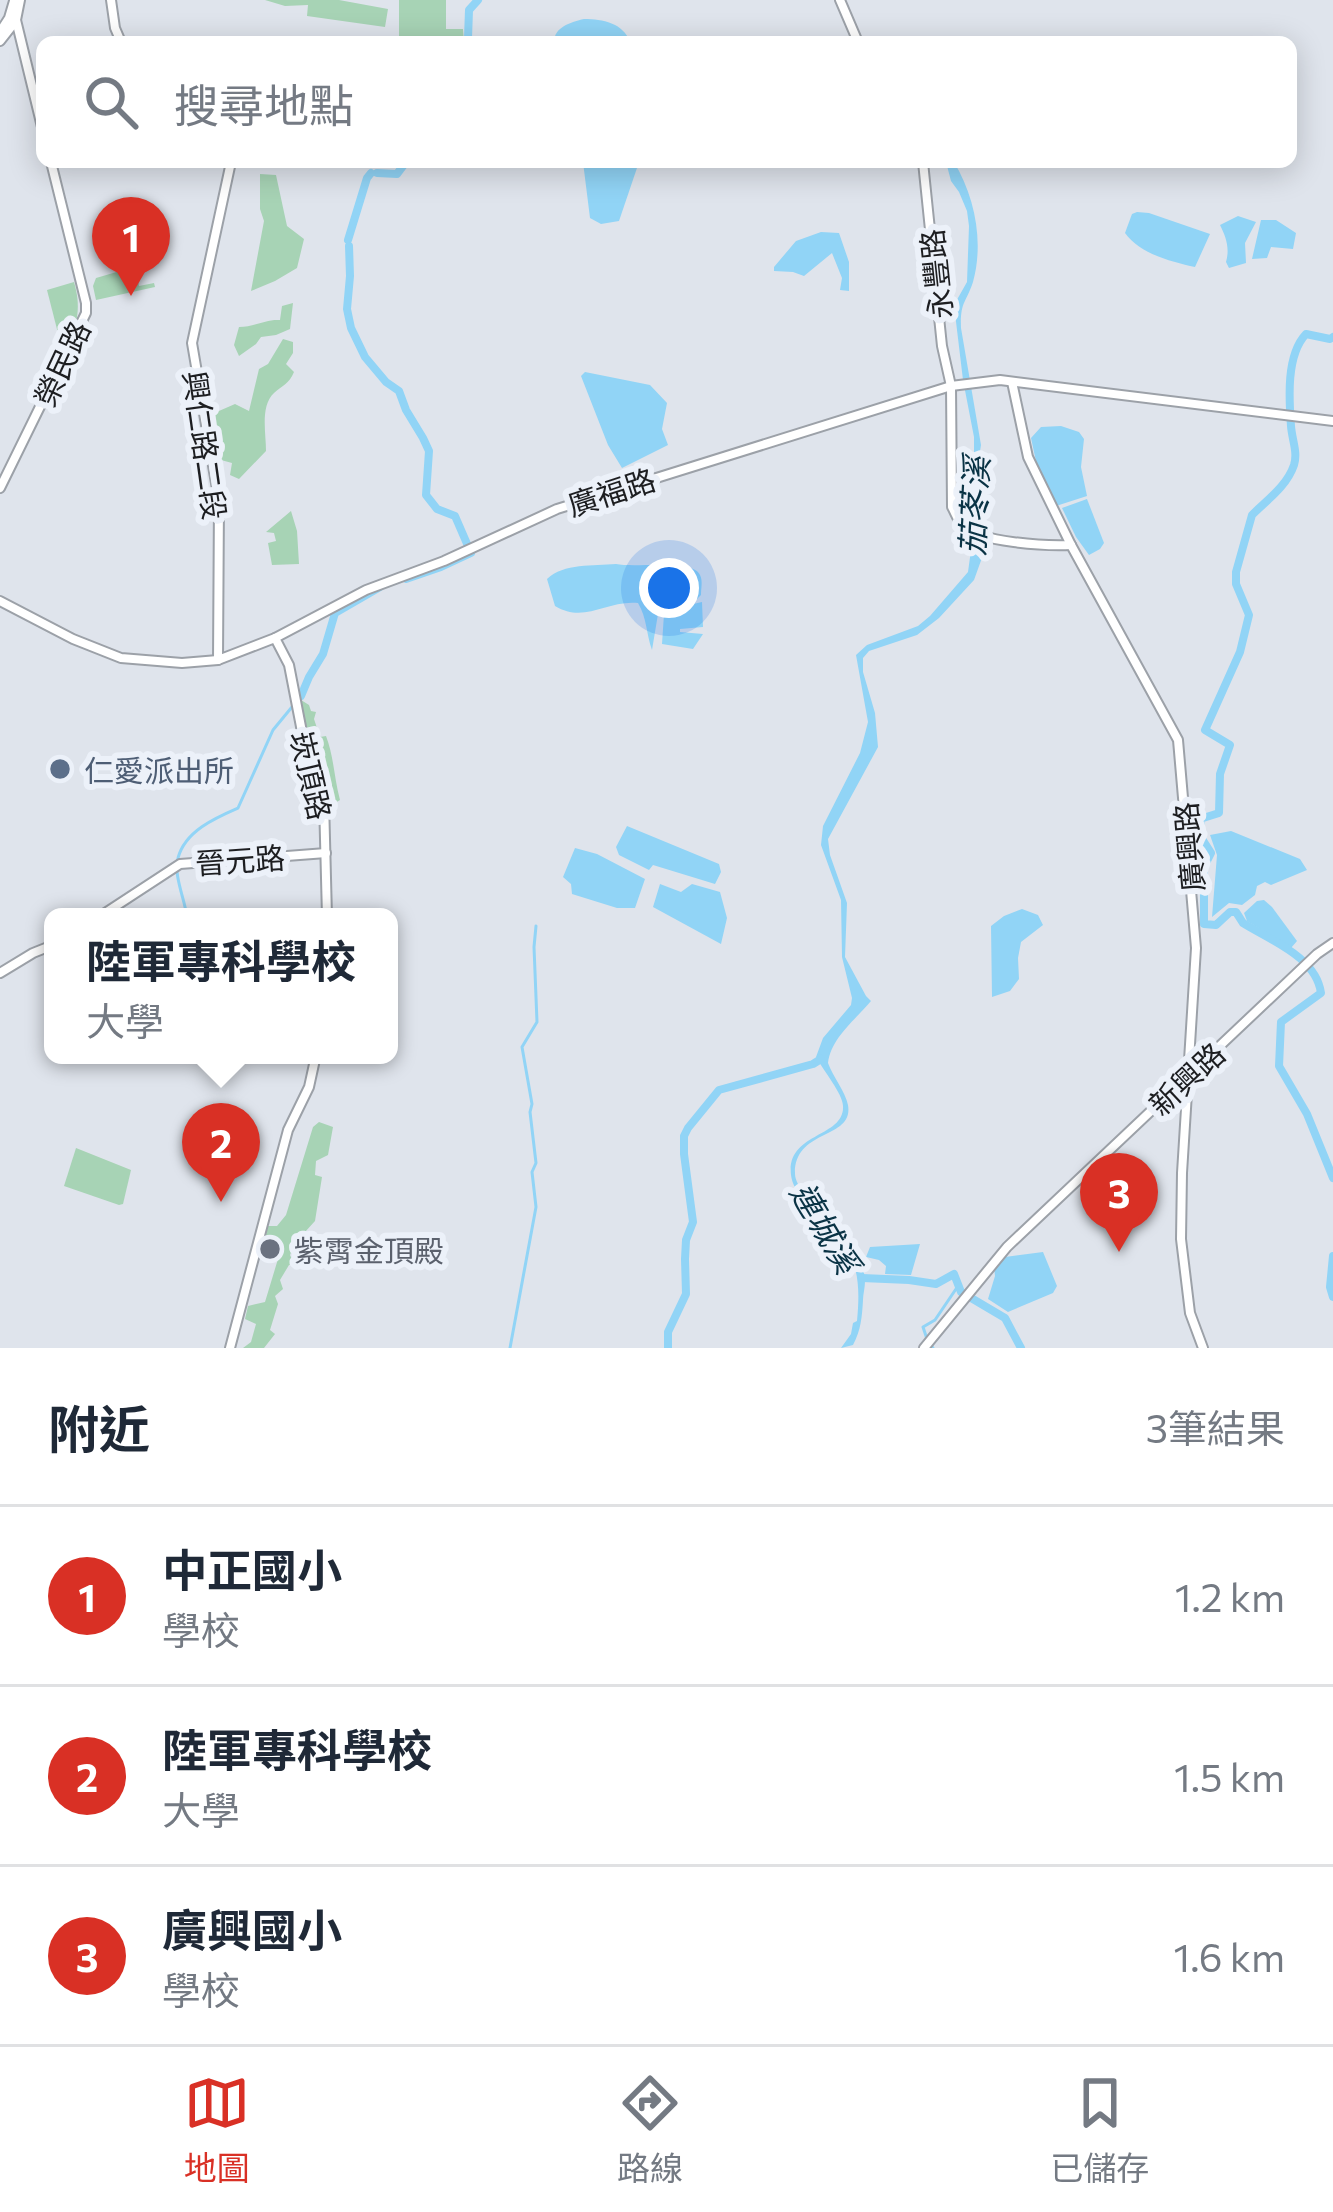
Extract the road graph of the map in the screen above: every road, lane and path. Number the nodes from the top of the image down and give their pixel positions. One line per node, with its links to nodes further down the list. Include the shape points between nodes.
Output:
1 (17, 0): 4 (street)
2 (110, 0): 6 (street)
3 (840, 0): 7 (street)
4 (13, 19): 5 (street); 8 (street)
5 (0, 36)
6 (118, 36)
7 (855, 36)
8 (36, 105)
9 (52, 168): 15 (street, 榮民路, via 86,314)
10 (230, 168): 19 (street, 興仁路二段, via 192,343 219,501)
11 (924, 168): 13 (street, 永豐路)
12 (1012, 382): 13 (street, 廣福路); 14 (street, 廣福路); 16 (street, 廣興路, via 1028,457)
13 (950, 386): 16 (street, 永豐路, via 952,502 960,524 984,536); 18 (street, 廣福路, via 556,508)
14 (1333, 421)
15 (0, 488)
16 (1071, 545): 27 (street, 廣興路, via 1178,740 1196,948)
17 (0, 601): 19 (street, via 121,658)
18 (275, 638): 19 (street, 廣福路); 20 (street, 崁頂路, via 324,800)
19 (218, 661)
20 (326, 853): 21 (street, 晉元路, via 180,864); 22 (street, 崁頂路)
21 (113, 908)
22 (326, 908)
23 (1333, 943): 27 (street, 新興路)
24 (44, 948): 25 (street)
25 (0, 973)
26 (314, 1064): 29 (street, via 288,1130)
27 (1188, 1076): 28 (street, 新興路, via 1007,1247); 30 (street, 廣興路, via 1181,1239)
28 (927, 1344)
29 (230, 1348)
30 (1203, 1348)

